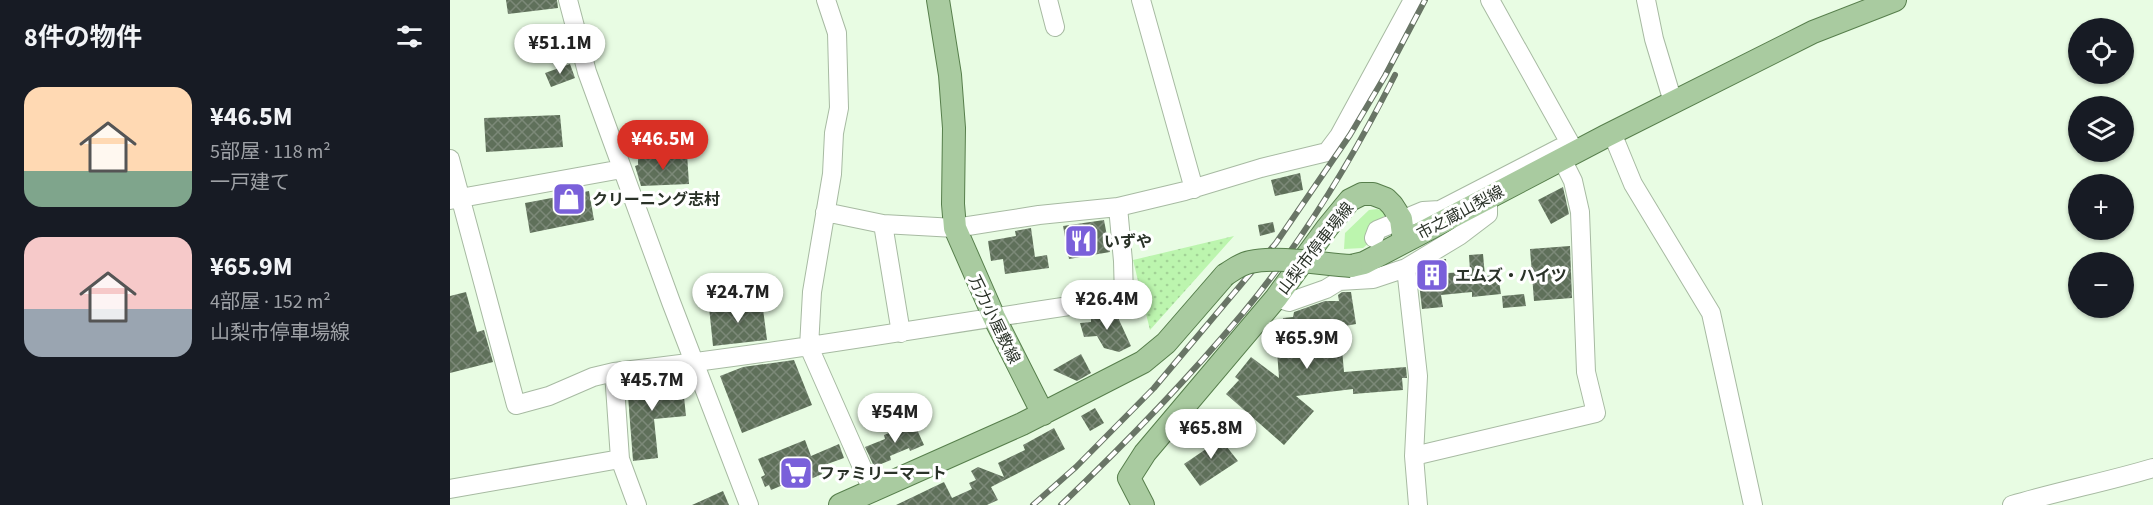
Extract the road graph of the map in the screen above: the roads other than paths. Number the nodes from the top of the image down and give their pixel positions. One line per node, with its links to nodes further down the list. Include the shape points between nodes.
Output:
1 (568, 0): 16 (street, via 587,72)
2 (826, 0): 21 (street, via 837,33 839,108)
3 (939, 0): 24 (main road, 万力小屋敷線, via 951,85)
4 (1048, 0): 11 (street)
5 (1141, 0): 17 (street)
6 (1413, 0): 17 (street, via 1327,152)
7 (1490, 0): 14 (street)
8 (1646, 0): 12 (street)
9 (1870, 0): 12 (street, via 1797,29)
10 (1895, 0): 12 (main road, 市之蔵山梨線, via 1813,32)
11 (1055, 27)
12 (1672, 98): 13 (main road, 市之蔵山梨線); 14 (street)
13 (1612, 133): 14 (main road, 市之蔵山梨線); 46 (street, via 1633,184 1711,313)
14 (1569, 151): 18 (main road, 市之蔵山梨線); 22 (street, via 1440,210); 35 (street, via 1580,212 1586,372 1596,413)
15 (450, 159): 19 (street)
16 (622, 169): 19 (street); 32 (street)
17 (1194, 189): 20 (street)
18 (1488, 198): 26 (main road, 市之蔵山梨線); 27 (street, via 1488,214)
19 (455, 199): 33 (street, via 516,405)
20 (1118, 207): 24 (street); 29 (street, via 1124,298)
21 (825, 212): 23 (street); 31 (street, via 812,292)
22 (1401, 219): 25 (street, via 1377,230); 26 (main road); 28 (main road, 山梨市停車場線, via 1381,196 1356,196 1339,211)
23 (883, 224): 24 (street); 30 (street)
24 (955, 228): 29 (main road, 万力小屋敷線)
25 (1374, 238)
26 (1404, 242): 34 (main road, 市之蔵山梨線, bridge, via 1351,266 1282,260 1238,266 1143,362)
27 (1406, 268): 28 (street, via 1373,279 1339,281 1289,302); 35 (street, via 1418,376)
28 (1276, 298): 44 (main road, 山梨市停車場線, via 1145,453 1130,478)
29 (994, 317): 30 (street); 34 (main road, 万力小屋敷線)
30 (901, 333): 31 (street)
31 (809, 347): 32 (street); 39 (street)
32 (694, 363): 33 (street); 42 (street)
33 (614, 372): 36 (street)
34 (1043, 414): 39 (main road)
35 (1414, 456): 45 (street)
36 (620, 459): 38 (street); 41 (street)
37 (2153, 468): 47 (street)
38 (450, 489): 40 (street)
39 (873, 492): 43 (main road)
40 (456, 505)
41 (637, 505)
42 (750, 505)
43 (840, 505)
44 (1143, 505)
45 (1418, 505)
46 (1753, 505)
47 (2012, 505)

